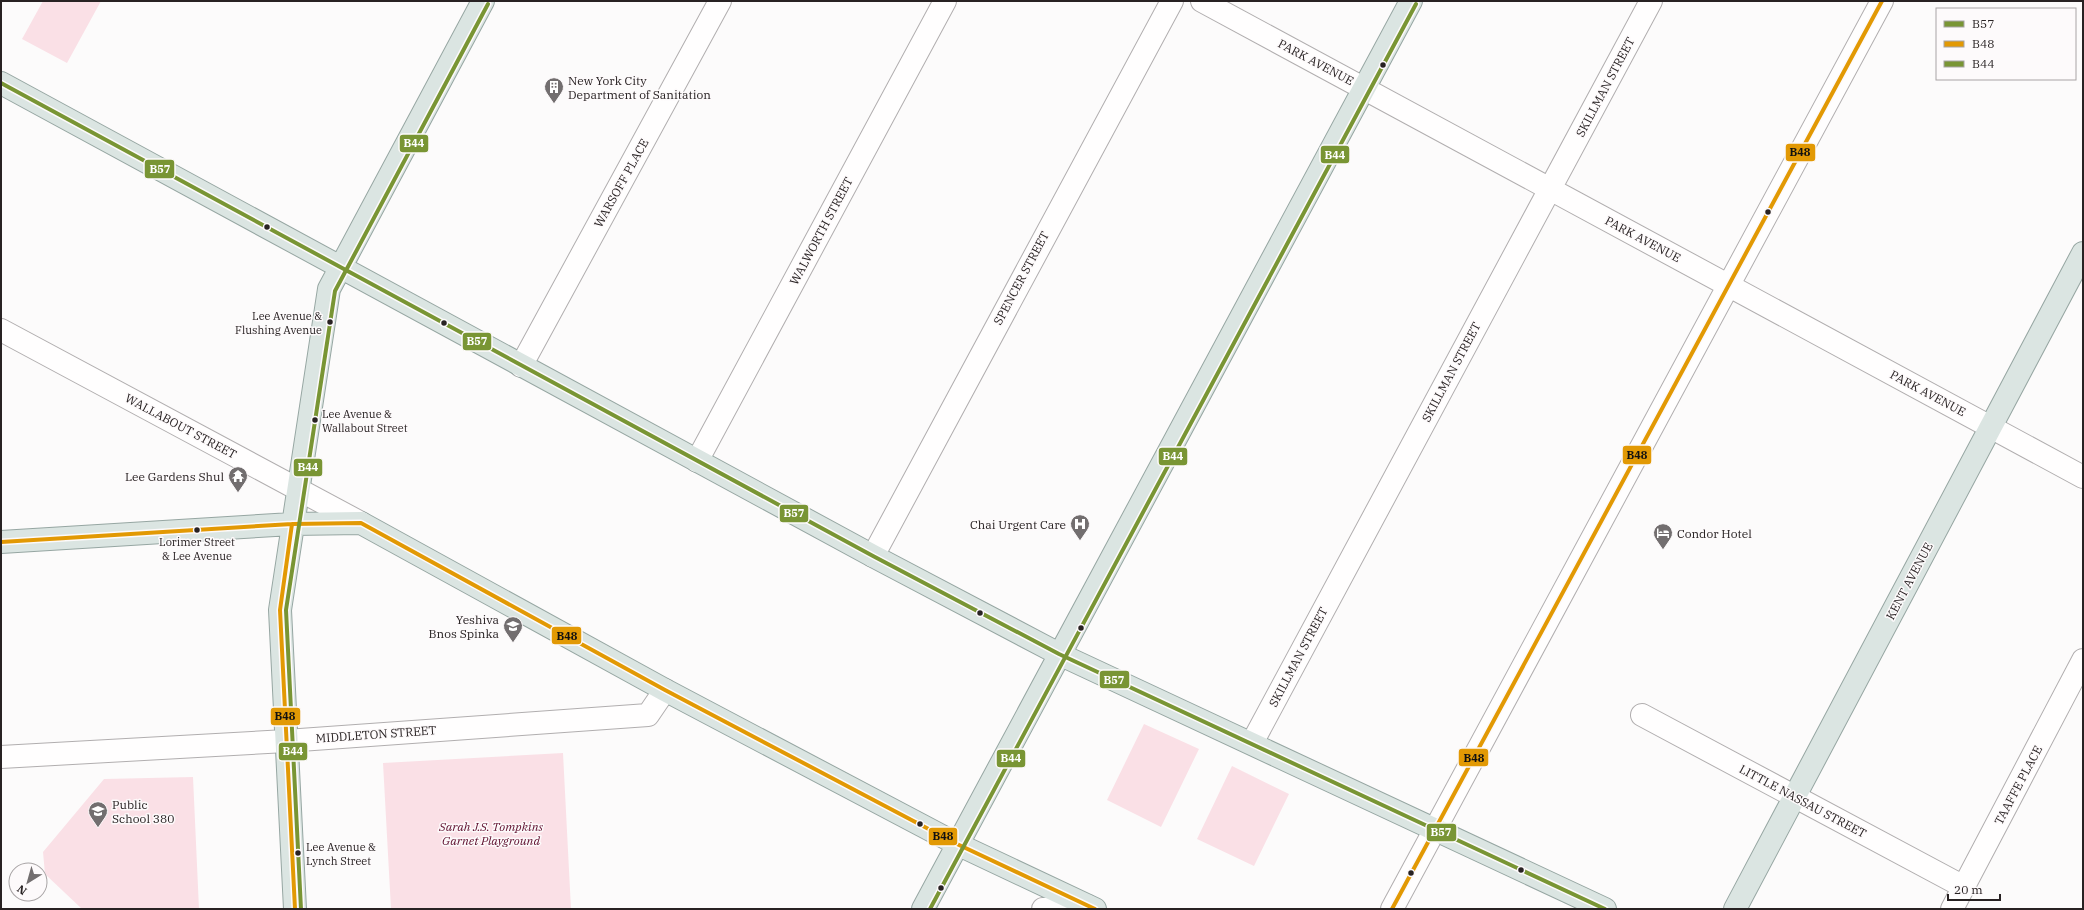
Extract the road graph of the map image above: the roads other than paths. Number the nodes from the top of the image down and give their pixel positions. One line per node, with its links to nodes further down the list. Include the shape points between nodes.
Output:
1 (483, 1): 13 (main road)
2 (720, 1): 16 (street, WARSOFF PLACE)
3 (945, 1): 18 (street, WALWORTH STREET)
4 (1172, 1): 24 (street, SPENCER STREET)
5 (1202, 1): 10 (street, PARK AVENUE)
6 (1411, 1): 10 (main road)
7 (1651, 1): 11 (street, SKILLMAN STREET)
8 (1882, 1): 14 (street)
9 (1, 83): 13 (main road)
10 (1364, 88): 11 (street, PARK AVENUE); 25 (main road)
11 (1550, 189): 14 (street, PARK AVENUE); 30 (street, SKILLMAN STREET)
12 (2083, 253): 17 (main road, KENT AVENUE)
13 (340, 267): 16 (main road); 20 (main road, via 329,289)
14 (1728, 285): 17 (street, PARK AVENUE); 33 (street)
15 (1, 330): 20 (street, WALLABOUT STREET)
16 (521, 366): 18 (main road)
17 (1990, 427): 19 (street, PARK AVENUE); 32 (main road, KENT AVENUE)
18 (697, 461): 24 (main road)
19 (2083, 477)
20 (298, 490): 21 (street, WALLABOUT STREET); 22 (main road)
21 (361, 523): 22 (main road, WALLABOUT STREET); 27 (main road, WALLABOUT STREET)
22 (292, 524): 23 (main road, WALLABOUT STREET); 29 (main road, via 280,610)
23 (1, 542)
24 (873, 556): 25 (main road)
25 (1059, 654): 30 (main road); 34 (main road)
26 (2083, 660): 35 (street, TAAFFE PLACE)
27 (665, 690): 29 (street, MIDDLETON STREET, via 648,715); 34 (main road, WALLABOUT STREET)
28 (1642, 715): 32 (street, LITTLE NASSAU STREET)
29 (286, 741): 31 (street, MIDDLETON STREET); 37 (main road)
30 (1252, 743): 33 (main road)
31 (1, 757)
32 (1794, 796): 35 (street, LITTLE NASSAU STREET); 42 (main road, KENT AVENUE)
33 (1435, 830): 40 (street); 41 (main road)
34 (957, 844): 36 (main road, WALLABOUT STREET); 38 (main road)
35 (1964, 886): 43 (street, TAAFFE PLACE)
36 (1092, 907): 39 (street)
37 (295, 909)
38 (923, 909)
39 (1043, 909)
40 (1392, 909)
41 (1605, 909)
42 (1735, 909)
43 (1952, 909)

